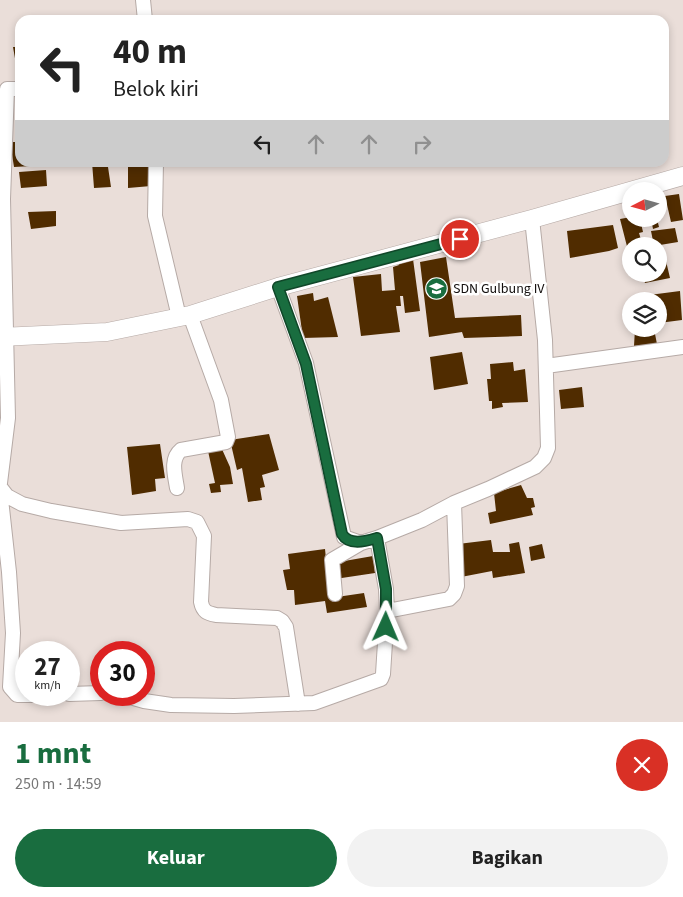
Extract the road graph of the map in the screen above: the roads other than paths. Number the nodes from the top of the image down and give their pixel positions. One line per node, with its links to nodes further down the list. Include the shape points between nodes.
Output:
1 (143, 0): 2 (street)
2 (144, 15)
3 (9, 89): 9 (street, via 3,199)
4 (156, 167): 8 (street, via 154,216)
5 (683, 176): 6 (street)
6 (532, 219): 7 (street); 11 (street)
7 (278, 287): 8 (street); 16 (street, via 306,364 342,534)
8 (185, 316): 9 (street, via 107,332); 13 (street, via 221,400 228,438 226,442 181,450 174,461)
9 (3, 337): 12 (street, via 8,418)
10 (683, 347): 11 (street)
11 (546, 366): 14 (street, via 548,448 544,458 535,467)
12 (0, 487): 17 (street); 22 (street, via 7,496 22,504 51,511 121,523 188,519 197,522 204,536 202,608 216,615 277,618 282,621 286,627)
13 (177, 488)
14 (454, 503): 15 (street); 19 (street, via 457,586 454,594 449,599)
15 (377, 538): 16 (street); 19 (street, via 386,589)
16 (361, 543): 18 (street, via 332,560)
17 (5, 572): 20 (street, via 13,633 10,687)
18 (335, 594)
19 (386, 611): 22 (street, via 381,679 314,703)
20 (15, 693)
21 (155, 703): 22 (street, via 234,706)
22 (298, 704)

